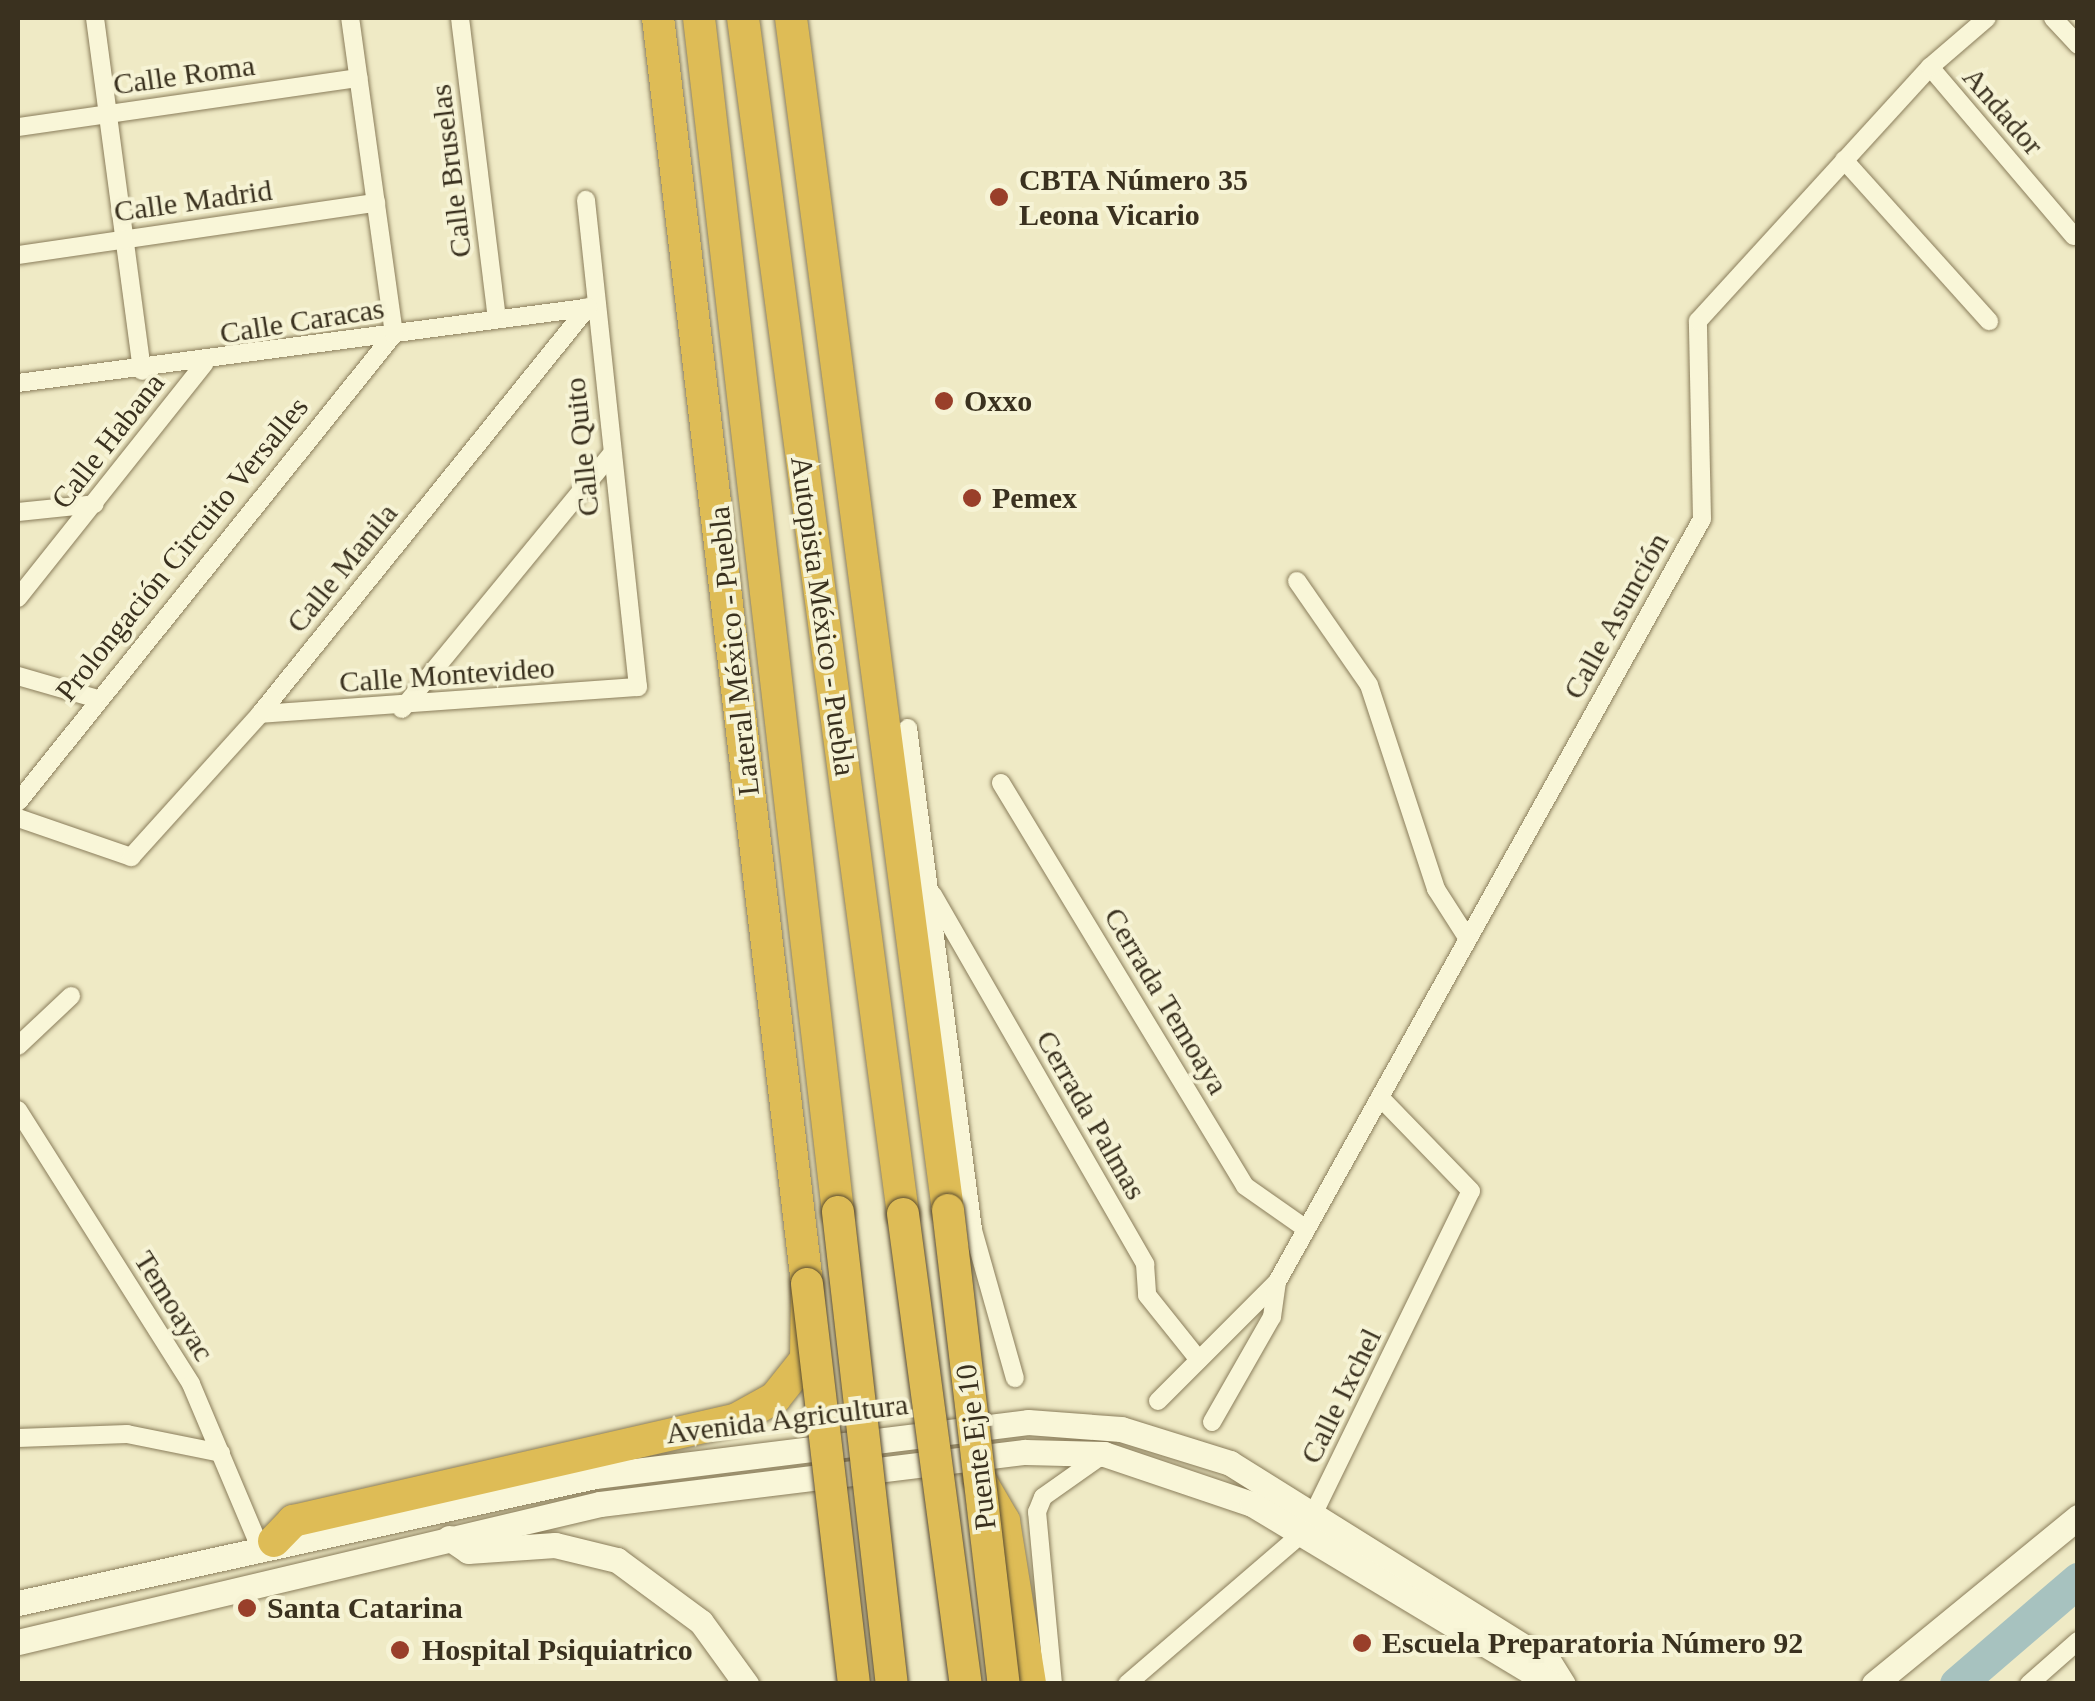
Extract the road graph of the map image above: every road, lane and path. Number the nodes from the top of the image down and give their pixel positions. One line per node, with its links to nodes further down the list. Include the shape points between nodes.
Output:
1 (95, 18): 13 (street)
2 (350, 18): 12 (street)
3 (460, 18): 22 (street, Calle Bruselas)
4 (658, 18): 52 (highway, Lateral México - Puebla)
5 (699, 18): 70 (highway, Autopista México - Puebla, bridge)
6 (743, 18): 49 (highway, Autopista México - Puebla)
7 (791, 18): 44 (highway)
8 (1987, 18): 11 (street, Calle Asunción)
9 (2053, 18): 10 (street)
10 (2078, 45)
11 (1930, 67): 15 (street, Calle Asunción); 18 (street, Andador)
12 (358, 78): 13 (street, Calle Roma); 17 (street)
13 (108, 114): 14 (street, Calle Roma); 19 (street)
14 (18, 127)
15 (1844, 160): 23 (street); 43 (street, Calle Asunción, via 1698,321 1702,519)
16 (586, 200): 21 (street, Calle Quito)
17 (376, 203): 19 (street, Calle Madrid); 24 (street)
18 (2074, 236)
19 (126, 238): 20 (street, Calle Madrid); 26 (street)
20 (18, 255)
21 (592, 307): 22 (street, Calle Caracas); 28 (street, Calle Quito); 37 (street, Calle Manila)
22 (497, 319): 24 (street, Calle Caracas)
23 (1990, 321)
24 (394, 334): 25 (street, Calle Caracas); 35 (street, Prolongación Circuito Versalles)
25 (204, 364): 26 (street, Calle Caracas); 29 (street, Calle Habana)
26 (142, 371): 27 (street, Calle Caracas)
27 (18, 383)
28 (610, 456): 34 (street, Calle Quito); 36 (street)
29 (95, 504): 30 (street); 32 (street, Calle Habana)
30 (18, 512)
31 (1298, 581): 43 (street, via 1363,673 1436,889)
32 (18, 598)
33 (18, 676): 35 (street)
34 (638, 687): 36 (street, Calle Montevideo)
35 (94, 698): 40 (street, Prolongación Circuito Versalles)
36 (402, 710): 37 (street, Calle Montevideo)
37 (260, 714): 41 (street, Calle Manila, via 131,856)
38 (908, 728): 42 (street)
39 (1001, 783): 50 (street, Cerrada Temoaya, via 1245,1186)
40 (18, 802)
41 (18, 818)
42 (933, 894): 44 (street); 53 (street, Cerrada Palmas, via 1145,1264 1147,1295)
43 (1468, 939): 47 (street, Calle Asunción)
44 (924, 971): 54 (street, via 973,1230); 60 (highway, Puente Eje 10, bridge)
45 (71, 996): 46 (street)
46 (18, 1046)
47 (1380, 1097): 50 (street, Calle Asunción); 62 (street, Calle Ixchel, via 1471,1191)
48 (18, 1110): 58 (street, Temoayac, via 191,1384)
49 (903, 1214): 71 (highway, Puente Eje 10, bridge)
50 (1305, 1228): 51 (street, Calle Asunción)
51 (1277, 1282): 53 (street, Calle Asunción); 56 (street, Calle Asunción, via 1272,1317)
52 (807, 1284): 64 (highway, via 806,1359 758,1410 293,1521); 69 (highway, bridge)
53 (1199, 1360): 55 (street, Calle Asunción)
54 (1015, 1378)
55 (1158, 1401)
56 (1212, 1422)
57 (18, 1438): 58 (street, via 127,1434)
58 (221, 1453): 64 (street, Temoayac)
59 (1104, 1454): 62 (main road, Avenida Agricultura, via 1211,1483); 63 (main road, Avenida Agricultura, via 1025,1452 620,1502); 74 (street, via 1042,1497 1037,1512)
60 (980, 1478): 72 (highway, Puente Eje 10, bridge); 73 (highway, via 1004,1522)
61 (2078, 1517): 78 (main road)
62 (1310, 1520): 64 (main road, Avenida Agricultura, via 1177,1441 1028,1422 596,1476); 75 (street, Calle Ixchel); 76 (main road, Avenida Agricultura); 77 (main road, Avenida Agricultura, via 1549,1662)
63 (450, 1538): 67 (main road, Avenida Agricultura); 68 (main road, via 468,1551 555,1544 616,1560 701,1622)
64 (267, 1543): 65 (main road, Avenida Agricultura)
65 (18, 1603)
66 (2078, 1641): 79 (street)
67 (18, 1642)
68 (746, 1684)
69 (854, 1684)
70 (892, 1684)
71 (966, 1684)
72 (1004, 1684)
73 (1030, 1684)
74 (1053, 1684)
75 (1127, 1684)
76 (1551, 1684)
77 (1563, 1684)
78 (1874, 1684)
79 (2028, 1684)

